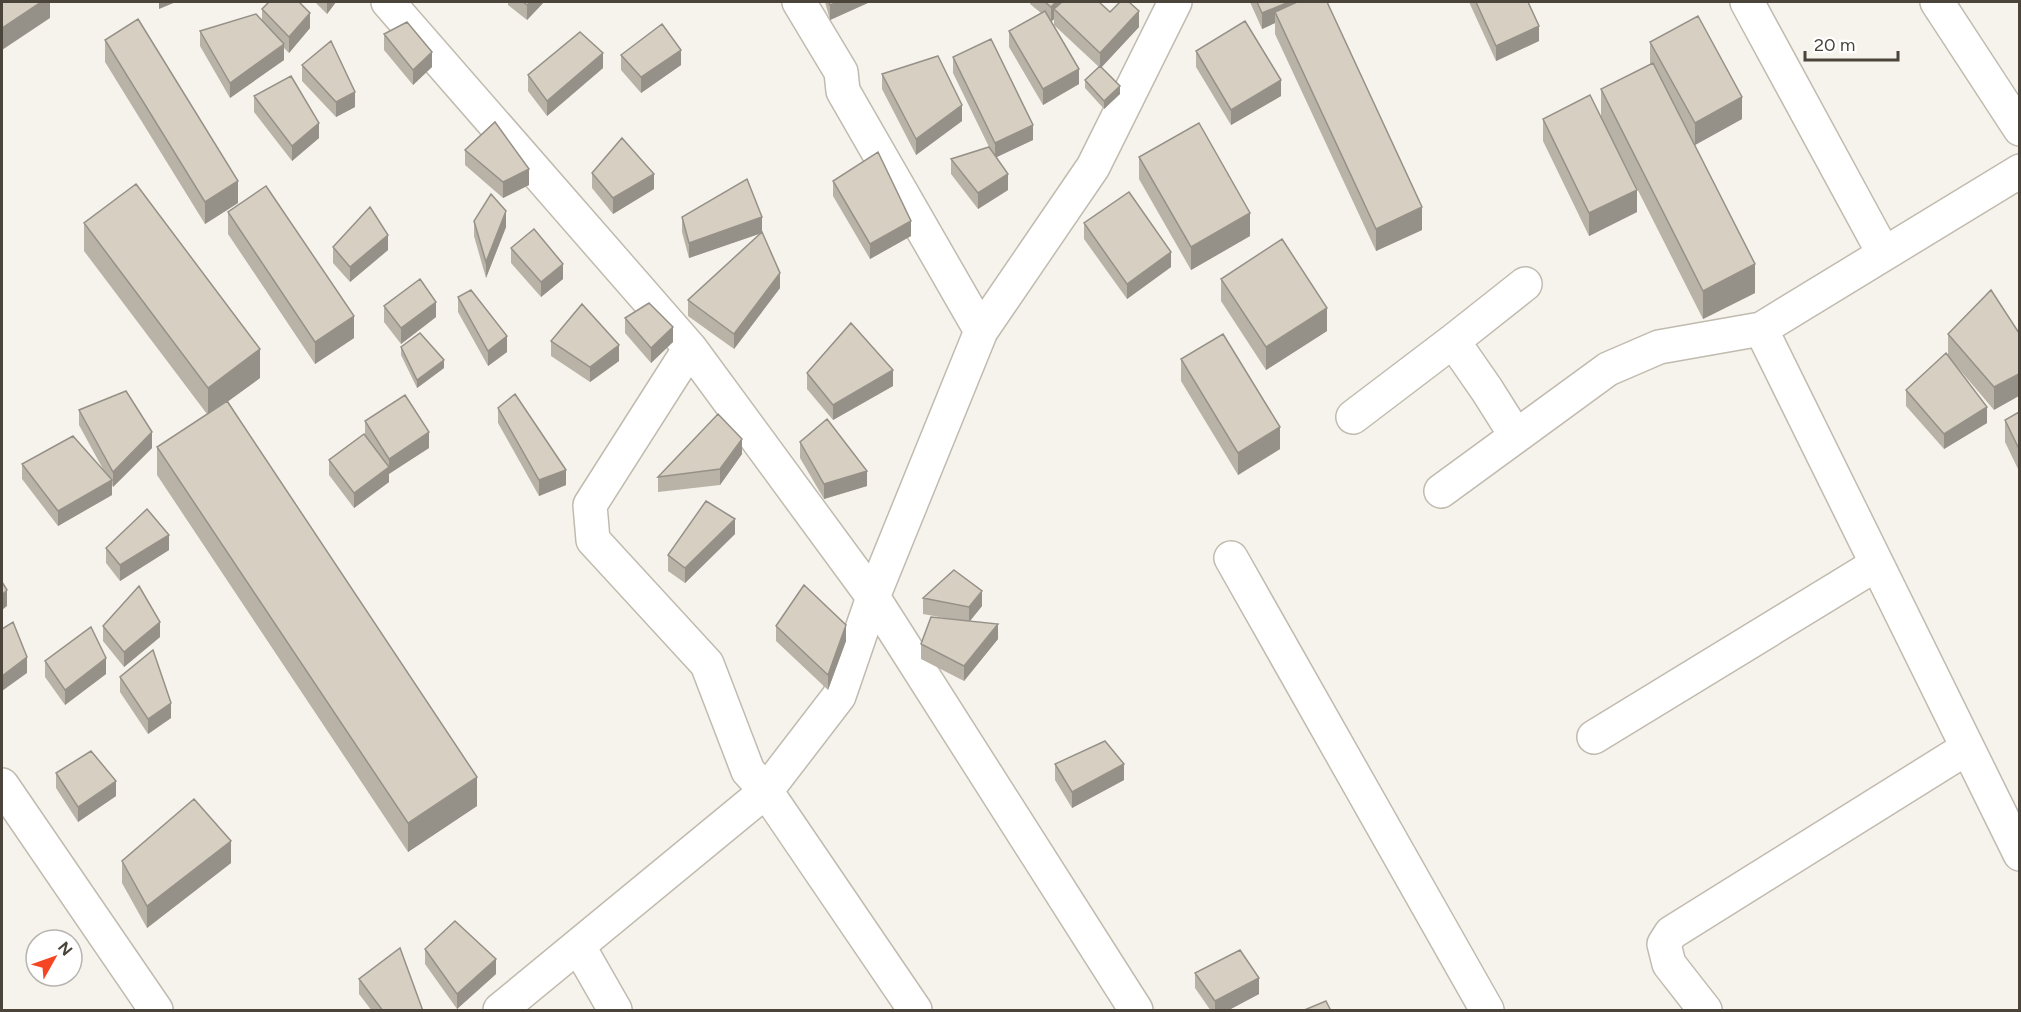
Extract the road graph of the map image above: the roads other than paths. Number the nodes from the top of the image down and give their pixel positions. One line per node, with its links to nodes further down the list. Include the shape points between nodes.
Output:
1 (388, 2): 13 (street)
2 (799, 2): 11 (street, via 841,72 843,91)
3 (1747, 2): 8 (street)
4 (1937, 2): 6 (street)
5 (1166, 7): 11 (street, via 1093,167)
6 (2019, 129)
7 (2019, 171): 8 (street)
8 (1884, 254): 10 (street)
9 (1525, 284): 12 (street)
10 (1761, 329): 15 (street, via 1659,347 1608,369); 18 (street)
11 (981, 331): 19 (street)
12 (1453, 341): 14 (street); 15 (street)
13 (690, 348): 19 (street); 23 (street, via 590,505 593,540 707,664 748,771)
14 (1353, 417)
15 (1516, 436): 16 (street)
16 (1441, 491)
17 (1231, 558): 31 (street)
18 (1877, 564): 20 (street); 21 (street)
19 (873, 597): 23 (street, via 839,696); 30 (street)
20 (1594, 737)
21 (1967, 748): 24 (street); 32 (street, via 1671,933 1664,944 1670,963)
22 (2, 785): 26 (street)
23 (766, 791): 25 (street); 29 (street)
24 (2019, 854)
25 (579, 947): 27 (street); 28 (street)
26 (156, 1011)
27 (500, 1011)
28 (615, 1011)
29 (915, 1011)
30 (1136, 1011)
31 (1487, 1011)
32 (1705, 1011)

